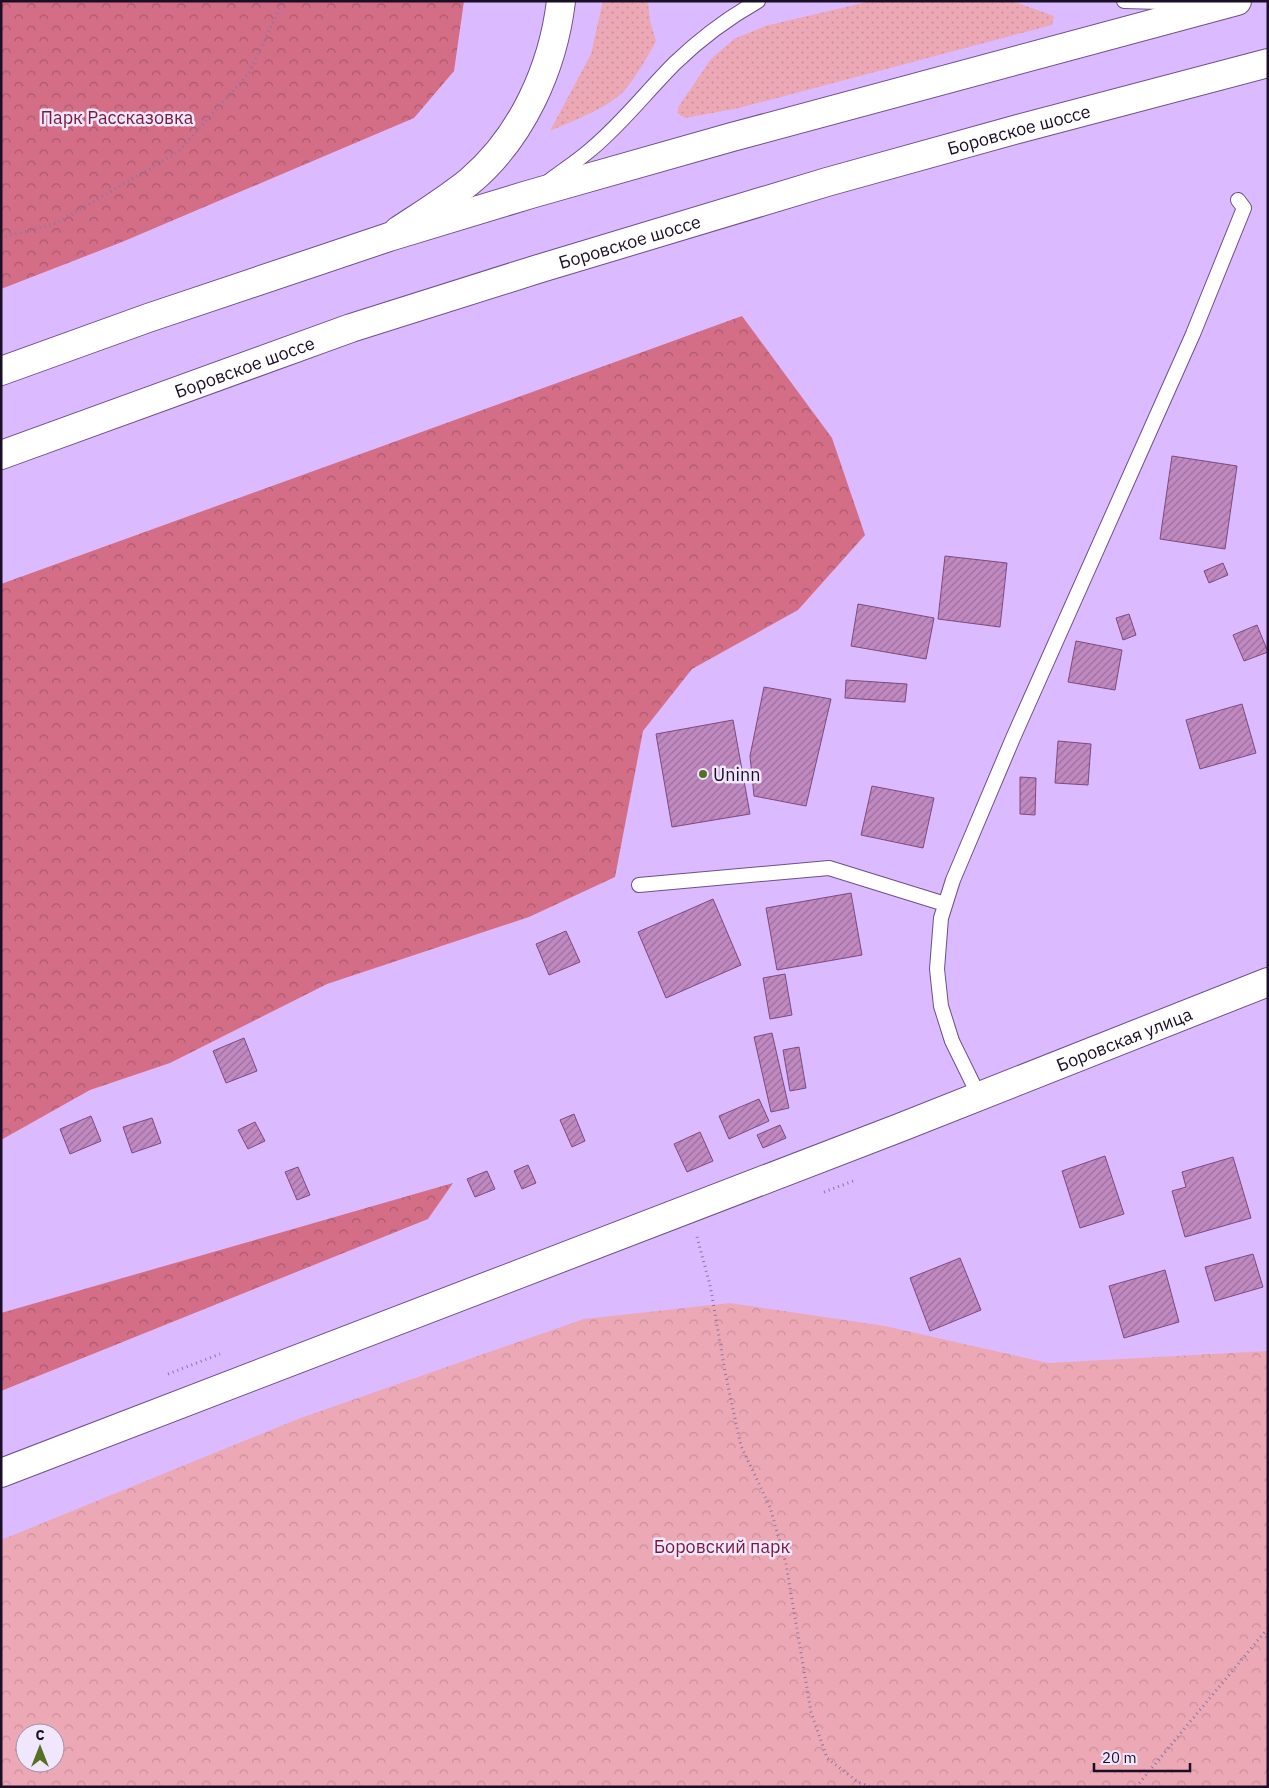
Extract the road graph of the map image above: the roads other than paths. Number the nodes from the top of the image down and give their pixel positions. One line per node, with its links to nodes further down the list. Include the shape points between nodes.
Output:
1 (562, 1): 8 (main road, via 539,85 512,134 471,180)
2 (758, 1): 6 (lane, via 694,46 590,151)
3 (1124, 1): 4 (lane)
4 (1234, 2): 6 (main road)
5 (1268, 63): 10 (main road, Боровское шоссе, via 837,179 528,272 351,328)
6 (530, 194): 8 (main road)
7 (1238, 200): 12 (lane, via 1244,208 1193,334 1013,738)
8 (389, 237): 9 (main road)
9 (1, 371)
10 (1, 455)
11 (639, 885): 12 (lane, via 829,868)
12 (945, 904): 14 (lane, via 937,969 941,1006 952,1041)
13 (1268, 982): 14 (main road, Боровская улица)
14 (979, 1096): 15 (main road, Боровская улица)
15 (1, 1473)

